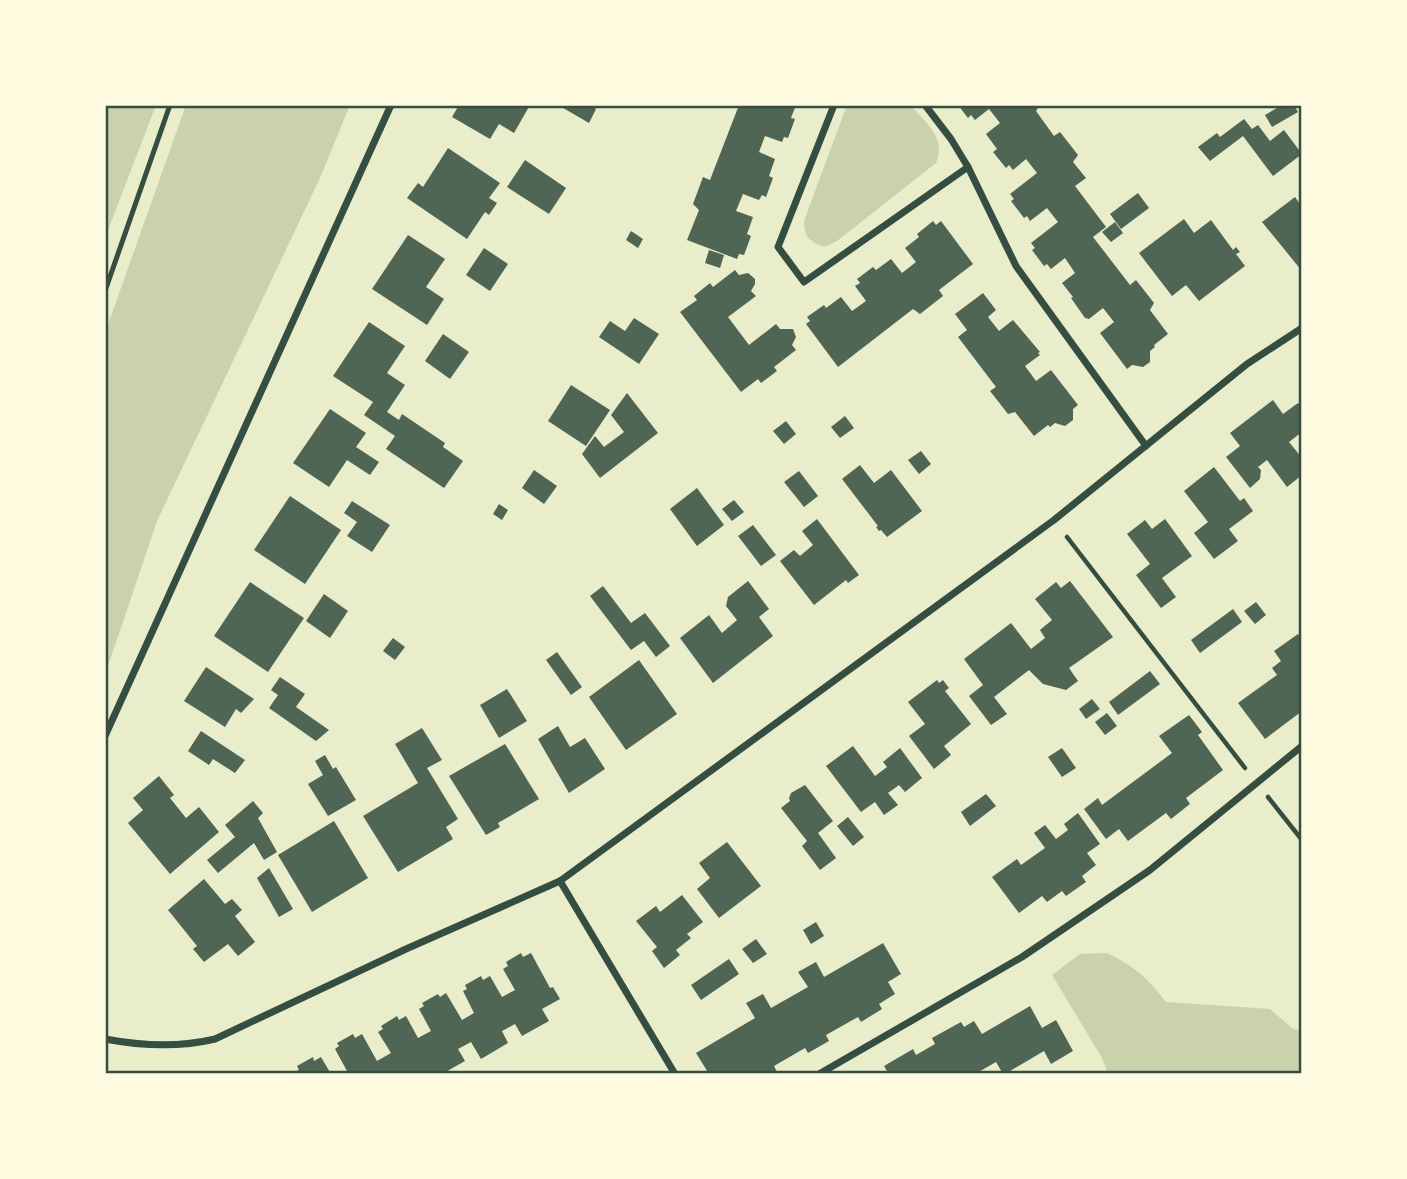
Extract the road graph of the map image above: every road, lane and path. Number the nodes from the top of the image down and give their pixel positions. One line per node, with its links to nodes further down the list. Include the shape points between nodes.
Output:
1 (170, 105): 6 (lane)
2 (391, 105): 10 (street)
3 (834, 105): 5 (street, via 778,247 804,282)
4 (925, 105): 5 (street)
5 (968, 167): 8 (street, via 1016,266)
6 (105, 291)
7 (1302, 328): 8 (street, via 1247,363)
8 (1146, 446): 9 (street)
9 (1054, 520): 12 (path); 14 (street)
10 (105, 736)
11 (1302, 746): 12 (street)
12 (1257, 783): 13 (path); 17 (street, via 1150,870 1022,957)
13 (1302, 841)
14 (560, 881): 15 (street, via 215,1039 159,1046); 16 (street)
15 (105, 1039)
16 (674, 1074)
17 (819, 1074)

